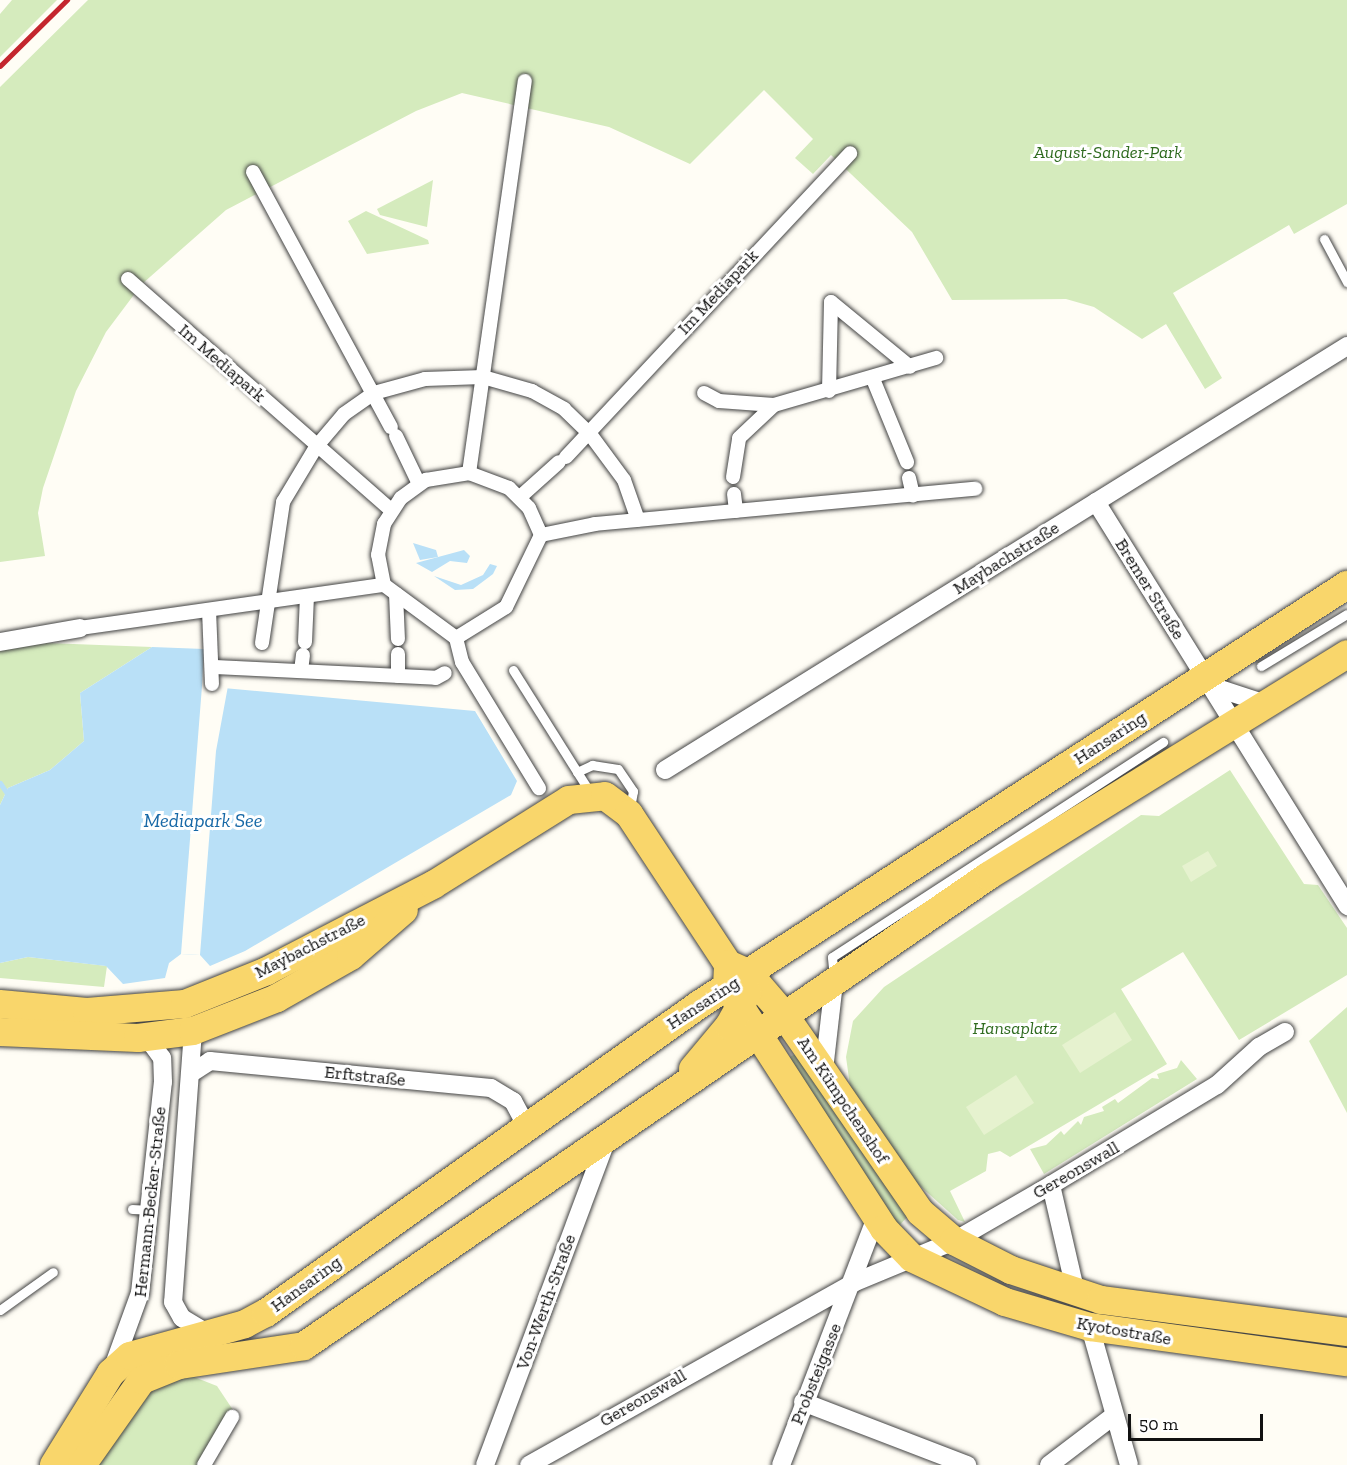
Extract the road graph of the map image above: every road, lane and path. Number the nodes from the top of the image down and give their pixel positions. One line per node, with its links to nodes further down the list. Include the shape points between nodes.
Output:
1 (525, 81): 10 (street)
2 (850, 153): 16 (street, Im Mediapark)
3 (253, 172): 13 (street)
4 (1324, 239): 6 (lane)
5 (128, 279): 17 (street, Im Mediapark)
6 (1347, 282)
7 (1347, 346): 27 (street, Maybachstraße)
8 (936, 358): 9 (street)
9 (910, 367): 11 (street); 12 (street, via 829,296)
10 (483, 377): 13 (street, via 424,379); 16 (street, via 532,391 564,409); 19 (street)
11 (873, 379): 12 (street); 18 (street)
12 (829, 391): 15 (street)
13 (374, 393): 17 (street, via 344,414); 22 (street)
14 (704, 393): 15 (street, via 719,400)
15 (774, 405): 20 (street, via 739,438)
16 (590, 434): 26 (street, Im Mediapark); 30 (street, via 624,480)
17 (316, 447): 28 (street, Im Mediapark); 36 (street, via 283,502)
18 (907, 462)
19 (469, 473): 22 (street); 26 (street, via 497,481)
20 (733, 477)
21 (909, 478): 25 (street)
22 (419, 484): 28 (street)
23 (975, 489): 25 (street)
24 (734, 494): 29 (street)
25 (913, 496): 29 (street)
26 (520, 498): 31 (street)
27 (1096, 502): 51 (street, Bremer Straße); 56 (street, Maybachstraße)
28 (391, 510): 32 (street, via 378,555)
29 (736, 511): 30 (street)
30 (638, 520): 31 (street)
31 (541, 535): 40 (street, via 506,607)
32 (384, 585): 34 (street); 35 (street)
33 (1347, 585): 41 (main road, Hansaring)
34 (396, 594): 40 (street); 50 (street)
35 (307, 596): 36 (street); 49 (street)
36 (270, 601): 37 (street); 44 (street)
37 (209, 610): 39 (street); 46 (street)
38 (1347, 614): 41 (lane)
39 (80, 628): 42 (street)
40 (456, 638): 47 (street)
41 (1283, 640): 45 (lane); 51 (main road, Hansaring)
42 (0, 642)
43 (1347, 654): 53 (main road)
44 (263, 656): 46 (street); 49 (street)
45 (1261, 666)
46 (215, 667): 52 (street)
47 (452, 668): 50 (street, via 436,678); 59 (street)
48 (513, 670): 58 (lane)
49 (301, 671): 50 (street)
50 (398, 676)
51 (1205, 681): 53 (street); 54 (street); 62 (main road, Hansaring)
52 (212, 684)
53 (1266, 704): 54 (main road)
54 (1231, 725): 57 (main road); 61 (street)
55 (1163, 742): 57 (lane)
56 (665, 770)
57 (1136, 771): 63 (main road)
58 (584, 783): 60 (main road, Maybachstraße, via 556,807); 62 (main road, Am Kümpchenshof, via 618,801 629,814)
59 (539, 788)
60 (433, 885): 64 (main road, Maybachstraße, via 267,971 185,1004 87,1012); 66 (main road, Maybachstraße, via 351,956 277,998)
61 (1347, 906)
62 (744, 980): 65 (main road, Am Kümpchenshof); 69 (main road, Am Kümpchenshof); 73 (main road, via 714,1046); 74 (main road, Hansaring)
63 (834, 982): 65 (main road); 71 (street)
64 (0, 1004)
65 (785, 1016): 69 (main road); 71 (main road, Am Kümpchenshof)
66 (193, 1031): 70 (main road); 72 (street, Hermann-Becker-Straße)
67 (0, 1032): 70 (main road)
68 (1285, 1032): 76 (street, Gereonswall, via 1208,1090)
69 (759, 1035): 73 (main road); 77 (main road, Am Kümpchenshof)
70 (138, 1038): 88 (street, Hermann-Becker-Straße, via 152,1044 162,1058 140,1210 137,1310)
71 (824, 1070): 78 (main road, Am Kümpchenshof, via 897,1183)
72 (190, 1074): 74 (street, Erftstraße, via 210,1061 491,1088 513,1101); 86 (street, Hermann-Becker-Straße, via 173,1302 182,1318)
73 (657, 1104): 75 (main road)
74 (526, 1125): 86 (main road, Hansaring, via 266,1313)
75 (607, 1140): 93 (main road, via 303,1346 158,1370 142,1380); 95 (street, Von-Werth-Straße)
76 (1051, 1185): 78 (street, Gereonswall); 82 (street)
77 (876, 1216): 79 (main road, Am Kümpchenshof); 81 (street)
78 (954, 1241): 79 (street, Gereonswall); 82 (main road, Kyotostraße, via 1011,1270)
79 (912, 1258): 81 (street, Gereonswall); 84 (main road, Kyotostraße, via 1005,1302)
80 (53, 1272): 83 (lane)
81 (853, 1283): 89 (street, Probsteigasse); 96 (street, Gereonswall)
82 (1076, 1293): 85 (main road, Kyotostraße)
83 (0, 1310)
84 (1090, 1327): 87 (main road, Kyotostraße); 91 (street)
85 (1347, 1332)
86 (209, 1334): 88 (main road, Hansaring, via 156,1345)
87 (1347, 1362)
88 (111, 1372): 92 (main road)
89 (803, 1402): 97 (street, Probsteigasse); 98 (street)
90 (232, 1416): 94 (street)
91 (1112, 1417): 99 (street); 100 (street)
92 (54, 1465)
93 (82, 1465)
94 (204, 1465)
95 (485, 1465)
96 (529, 1465)
97 (781, 1465)
98 (967, 1465)
99 (1049, 1465)
100 (1129, 1465)

